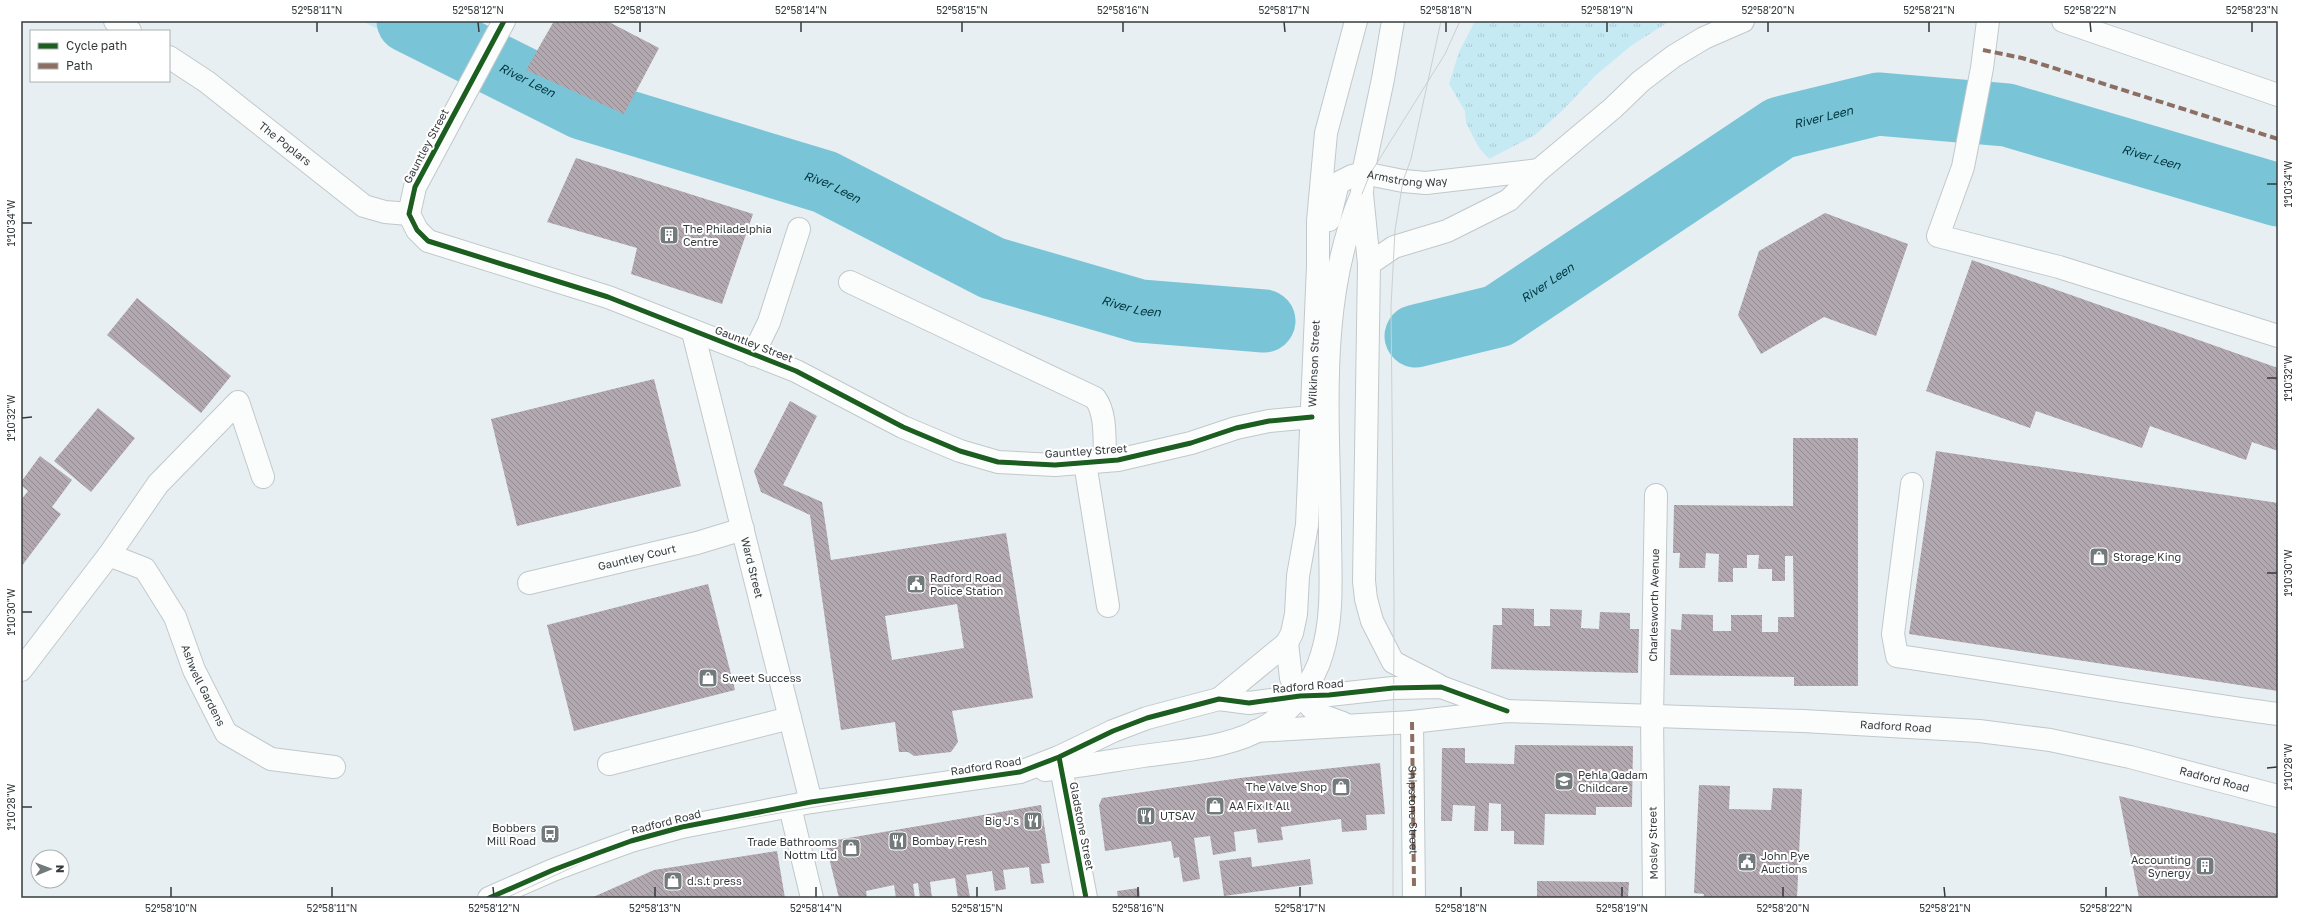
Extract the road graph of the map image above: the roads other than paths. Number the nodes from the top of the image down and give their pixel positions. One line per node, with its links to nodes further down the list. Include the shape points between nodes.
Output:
1 (115, 21): 8 (street)
2 (1356, 21): 16 (street, Wilkinson Street, via 1326,133 1318,221)
3 (1393, 21): 12 (street)
4 (1743, 21): 11 (street, via 1704,38 1641,80 1613,108)
5 (1988, 21): 19 (street, via 1982,68 1962,167 1938,236 2059,267)
6 (2063, 21): 10 (street)
7 (500, 28): 13 (street, Gauntley Street, via 414,187)
8 (128, 30)
9 (170, 58): 13 (street, The Poplars, via 207,82 364,206 385,212)
10 (2278, 95)
11 (1539, 170): 12 (street, Armstrong Way, via 1426,183); 15 (street, via 1509,200 1447,231 1394,247)
12 (1362, 183): 15 (street); 16 (street, Armstrong Way, via 1352,176 1338,183); 33 (street, via 1339,263 1329,352 1328,627 1322,654)
13 (409, 214): 18 (street, Gauntley Street, via 417,230 428,242 608,297)
14 (799, 229): 20 (street, via 769,322)
15 (1369, 264): 32 (street, via 1366,599 1372,621 1393,662)
16 (1318, 266): 21 (street, Wilkinson Street)
17 (850, 282): 22 (street, via 1096,398 1102,416)
18 (693, 332): 20 (street, Gauntley Street); 26 (street, Ward Street)
19 (2278, 336)
20 (754, 355): 22 (street, Gauntley Street, via 796,371 903,427 960,451 998,462 1055,465)
21 (1312, 417): 22 (street, Gauntley Street, via 1269,420 1150,454); 30 (street, Wilkinson Street, via 1307,525 1298,576 1296,614)
22 (1095, 462): 29 (street)
23 (264, 477): 27 (street, via 238,402 158,484)
24 (1912, 484): 36 (street, via 1894,634 1897,656 2031,675 2131,694)
25 (1656, 495): 37 (street, Charlesworth Avenue)
26 (743, 529): 28 (street, Gauntley Court, via 697,543); 38 (street, Ward Street)
27 (109, 555): 31 (street); 44 (street, Ashwell Gardens, via 145,569 175,616 194,670 226,733 271,759)
28 (529, 583)
29 (1108, 606)
30 (1287, 643): 33 (street, Radford Road, via 1291,678); 34 (street)
31 (21, 670)
32 (1441, 687): 33 (street, Radford Road, via 1393,688); 35 (street, Radford Road)
33 (1300, 696): 34 (street, Radford Road, via 1249,703); 40 (street, Radford Road, via 1318,714); 41 (street, via 1283,714)
34 (1219, 699): 42 (street, Radford Road, via 1147,718 1114,731)
35 (1507, 711): 37 (street, Radford Road); 39 (street, Radford Road)
36 (2278, 714)
37 (1652, 716): 45 (street, Radford Road, via 1918,727 2050,740 2130,757); 52 (street, Mosley Street)
38 (790, 718): 43 (street); 46 (street, Ward Street)
39 (1412, 722): 40 (street, Radford Road); 48 (street, Shipstone Street)
40 (1350, 725): 41 (street, Radford Road)
41 (1256, 731): 42 (street, Radford Road, via 1232,741 1202,748)
42 (1060, 763): 46 (street, Radford Road, via 1020,772); 51 (street, Gladstone Street)
43 (609, 764)
44 (334, 767)
45 (2278, 796)
46 (811, 802): 47 (street, Radford Road)
47 (790, 807): 49 (street, Radford Road, via 682,827 631,841); 50 (street)
48 (1414, 892)
49 (503, 895)
50 (812, 898)
51 (1086, 898)
52 (1654, 898)

